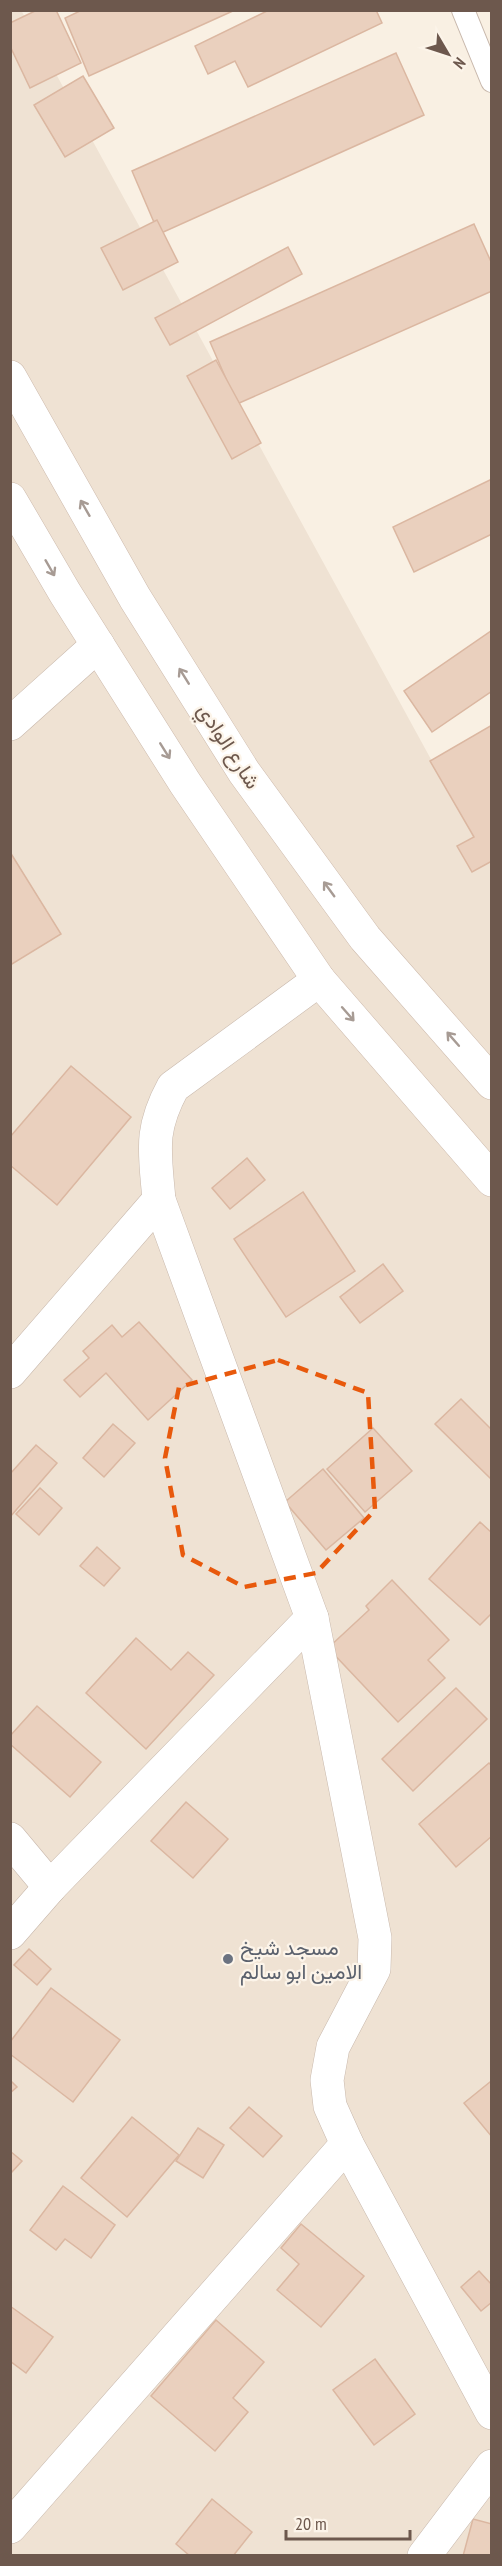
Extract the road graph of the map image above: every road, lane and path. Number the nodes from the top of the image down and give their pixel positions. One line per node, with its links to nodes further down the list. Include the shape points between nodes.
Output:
1 (463, 10): 2 (lane)
2 (492, 81)
3 (10, 377): 8 (street, شارع الوادي, one-way to 3, via 365,938 244,771 135,598)
4 (10, 499): 5 (street, one-way to 5)
5 (98, 645): 6 (street); 7 (street, one-way to 7, via 185,783)
6 (10, 724)
7 (319, 980): 9 (street, one-way to 9); 10 (street, via 173,1088 159,1112 154,1137)
8 (492, 1083)
9 (492, 1180)
10 (159, 1200): 11 (street); 12 (street)
11 (10, 1372)
12 (312, 1618): 14 (street); 16 (street, via 375,1938 374,1969 333,2047 327,2080 330,2106)
13 (10, 1839): 14 (street)
14 (50, 1887): 15 (street)
15 (10, 1933)
16 (347, 2144): 17 (street); 19 (street)
17 (492, 2413)
18 (492, 2466): 20 (street)
19 (10, 2527)
20 (450, 2540): 21 (street)
21 (424, 2556)

